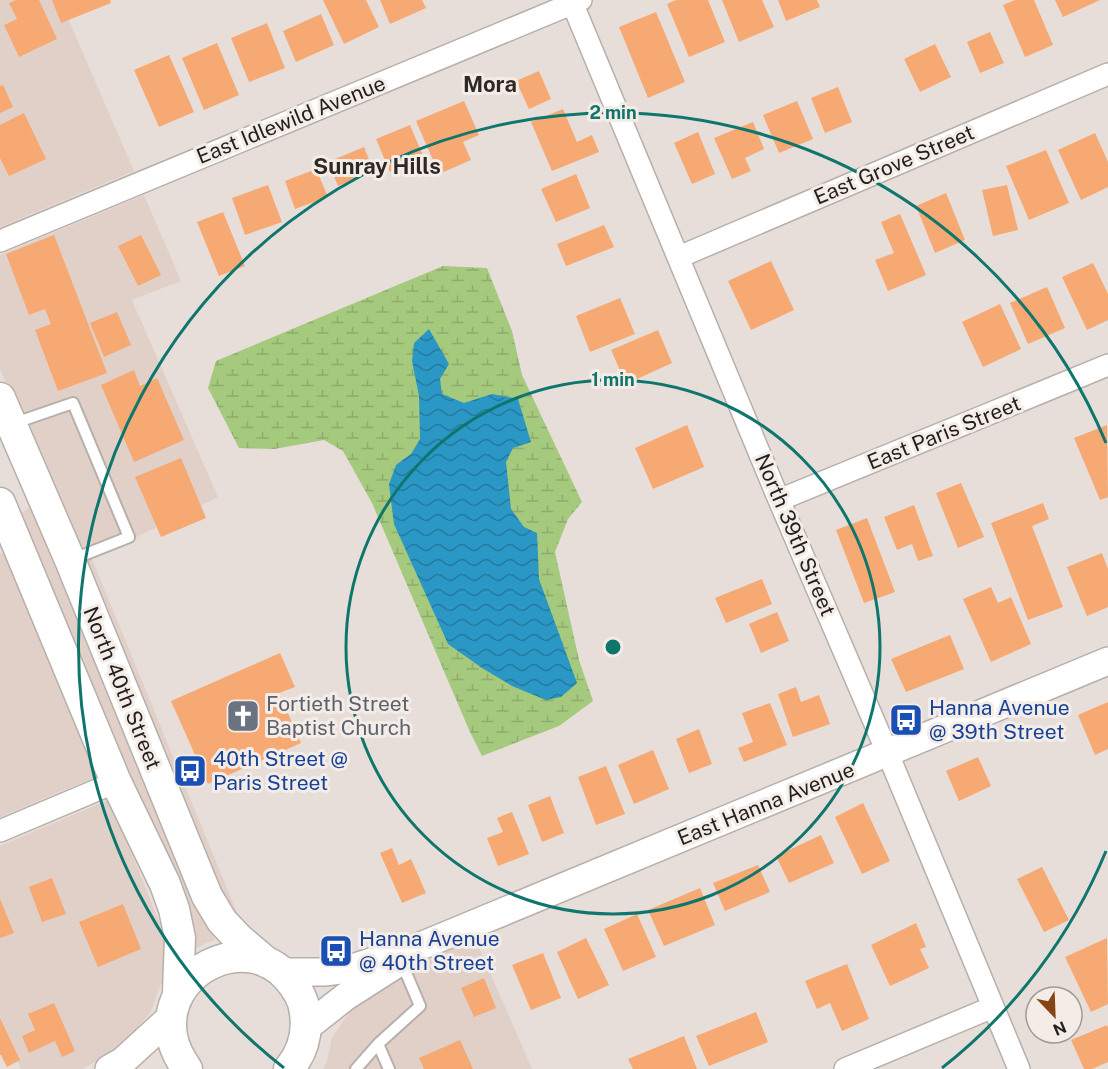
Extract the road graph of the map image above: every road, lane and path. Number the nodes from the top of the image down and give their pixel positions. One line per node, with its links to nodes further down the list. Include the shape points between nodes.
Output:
1 (575, 1): 3 (street, East Idlewild Avenue); 4 (street, North 39th Street)
2 (1108, 74): 4 (street, East Grove Street)
3 (0, 240)
4 (679, 257): 7 (street, North 39th Street)
5 (1108, 365): 7 (street, East Paris Street)
6 (6, 411): 10 (main road, North 40th Street); 10 (lane, via 74,403 129,537)
7 (779, 500): 12 (street, North 39th Street)
8 (0, 503): 9 (main road, North 40th Street)
9 (7, 537): 13 (main road, North 40th Street)
10 (70, 560): 17 (main road, North 40th Street, via 207,896 222,921)
11 (1108, 661): 12 (street, East Hanna Avenue)
12 (888, 754): 15 (street, East Hanna Avenue); 19 (street, North 39th Street)
13 (116, 782): 14 (street); 18 (main road, North 40th Street, via 174,909 180,938)
14 (0, 831)
15 (423, 945): 16 (street, East Hanna Avenue); 17 (street, East Hanna Avenue, via 349,969 324,972)
16 (401, 961): 20 (lane, via 420,1006); 21 (street, East Hanna Avenue, via 345,997)
17 (274, 967): 18 (main road, via 249,957 211,962 194,973); 21 (main road, North 40th Street, via 296,987 304,1006)
18 (175, 1005): 22 (street, via 123,1061); 23 (main road, North 40th Street, via 172,1036)
19 (993, 1007): 26 (street); 27 (street, North 39th Street)
20 (378, 1044): 24 (lane); 25 (lane)
21 (299, 1054)
22 (109, 1069)
23 (187, 1069)
24 (356, 1069)
25 (389, 1069)
26 (845, 1069)
27 (1019, 1069)

